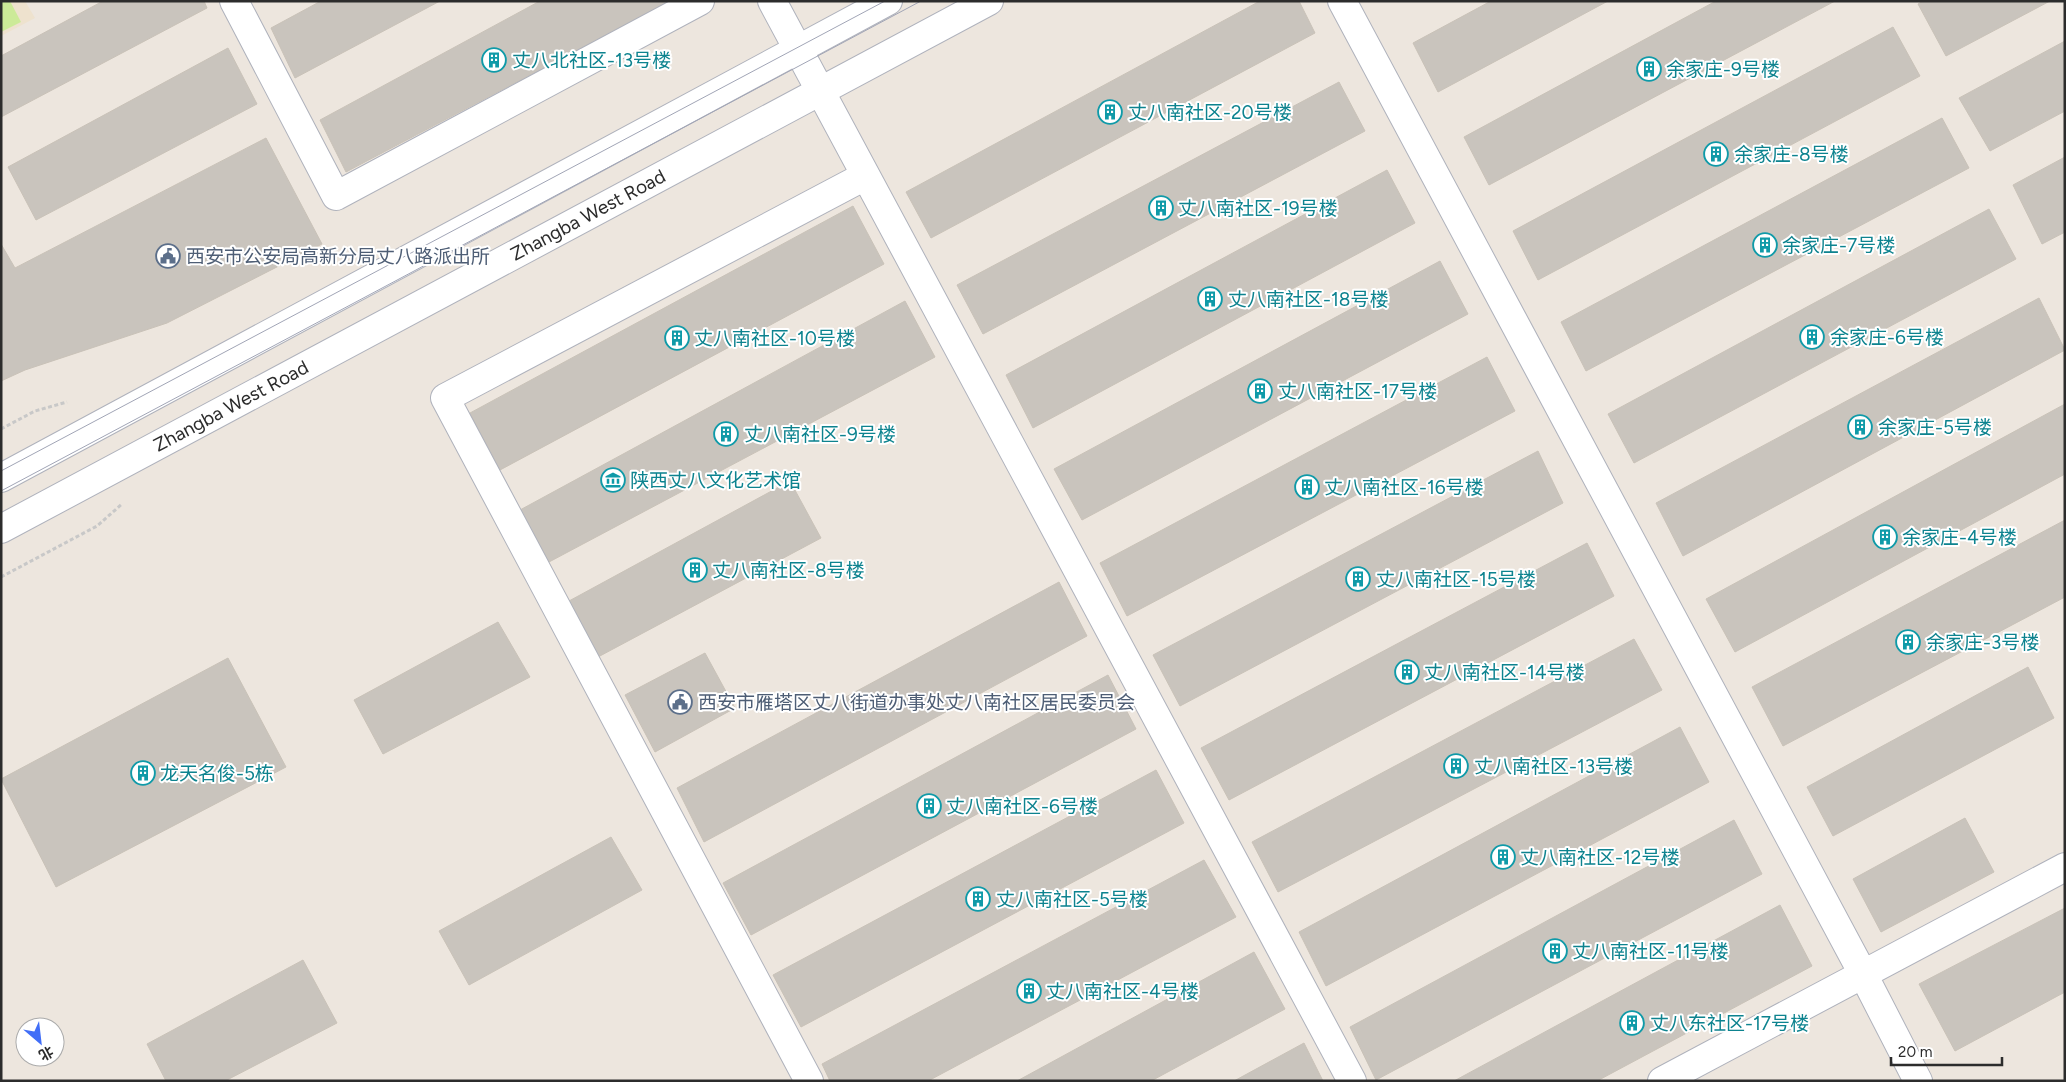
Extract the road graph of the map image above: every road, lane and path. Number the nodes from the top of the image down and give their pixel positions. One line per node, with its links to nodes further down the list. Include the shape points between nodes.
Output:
1 (234, 1): 2 (street, via 336,196)
2 (700, 1)
3 (772, 1): 7 (street)
4 (888, 1): 7 (street)
5 (989, 1): 8 (street, Zhangba West Road)
6 (1342, 1): 13 (street)
7 (797, 50): 8 (street); 10 (street)
8 (819, 91): 9 (street); 11 (street, Zhangba West Road)
9 (865, 176): 14 (street, via 445,398); 15 (street)
10 (1, 478)
11 (1, 529)
12 (2065, 867): 13 (street)
13 (1863, 974): 16 (street); 17 (street)
14 (809, 1081)
15 (1352, 1081)
16 (1662, 1081)
17 (1918, 1081)

